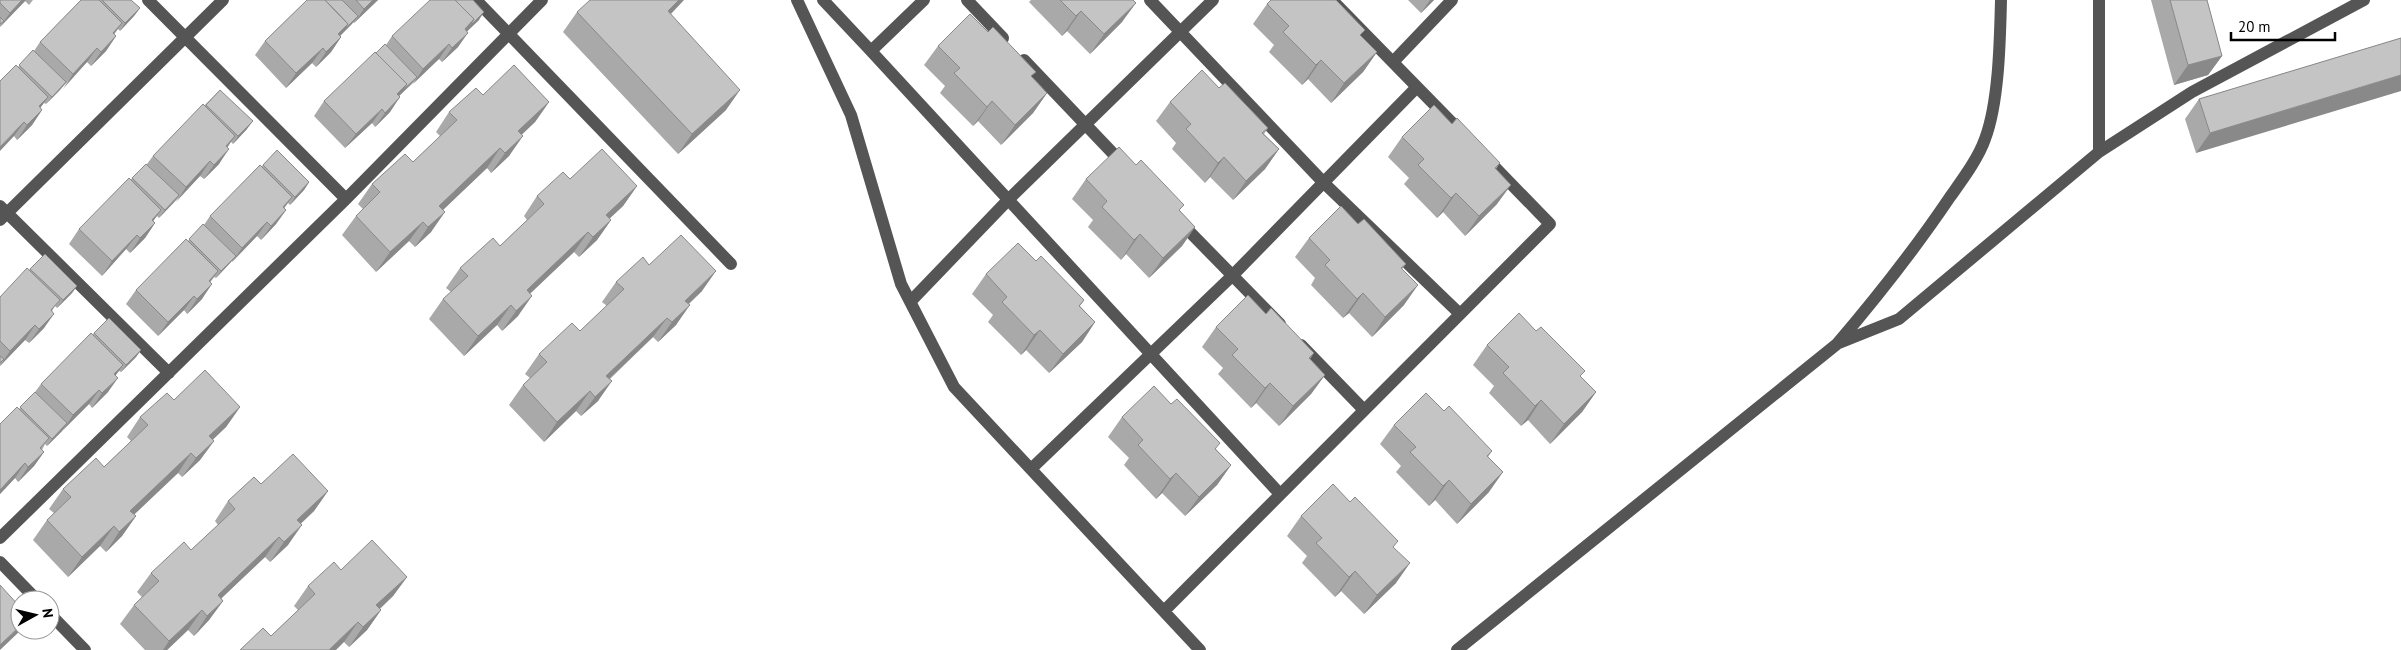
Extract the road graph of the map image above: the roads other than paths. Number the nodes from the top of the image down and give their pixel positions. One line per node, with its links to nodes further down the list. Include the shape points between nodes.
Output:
1 (148, 0): 18 (street)
2 (223, 0): 18 (street)
3 (476, 0): 17 (street)
4 (542, 0): 17 (street)
5 (797, 0): 32 (street, via 851,115 901,284)
6 (823, 0): 19 (street)
7 (924, 0): 19 (street)
8 (967, 0): 22 (street)
9 (1150, 0): 16 (street)
10 (1213, 0): 16 (street)
11 (1332, 0): 20 (street)
12 (1452, 0): 20 (street)
13 (2001, 0): 34 (street, via 1994,97 1985,139 1927,232 1889,284)
14 (2099, 0): 23 (street)
15 (2364, 0): 23 (street, via 2192,92)
16 (1181, 32): 22 (street); 25 (street)
17 (510, 34): 26 (street); 30 (street)
18 (186, 39): 26 (street); 28 (street)
19 (871, 51): 27 (street)
20 (1393, 62): 21 (street)
21 (1417, 87): 25 (street); 33 (street, via 1550,224)
22 (1085, 125): 24 (street); 27 (street)
23 (2099, 152): 34 (street, via 1899,319)
24 (1132, 173)
25 (1324, 183): 31 (street); 33 (street)
26 (346, 199): 36 (street)
27 (1008, 200): 32 (street); 35 (street)
28 (2, 213): 36 (street)
29 (1172, 214): 31 (street)
30 (731, 264)
31 (1232, 276): 35 (street); 37 (street)
32 (910, 302): 38 (street, via 954,387)
33 (1460, 314): 37 (street)
34 (1837, 344): 47 (street)
35 (1150, 354): 38 (street); 39 (street)
36 (169, 373): 40 (street)
37 (1364, 410): 39 (street)
38 (1031, 469): 43 (street)
39 (1280, 494): 43 (street)
40 (0, 538)
41 (0, 562): 42 (street)
42 (27, 590)
43 (1164, 611): 46 (street)
44 (60, 624): 45 (street)
45 (85, 650)
46 (1200, 650)
47 (1456, 650)

